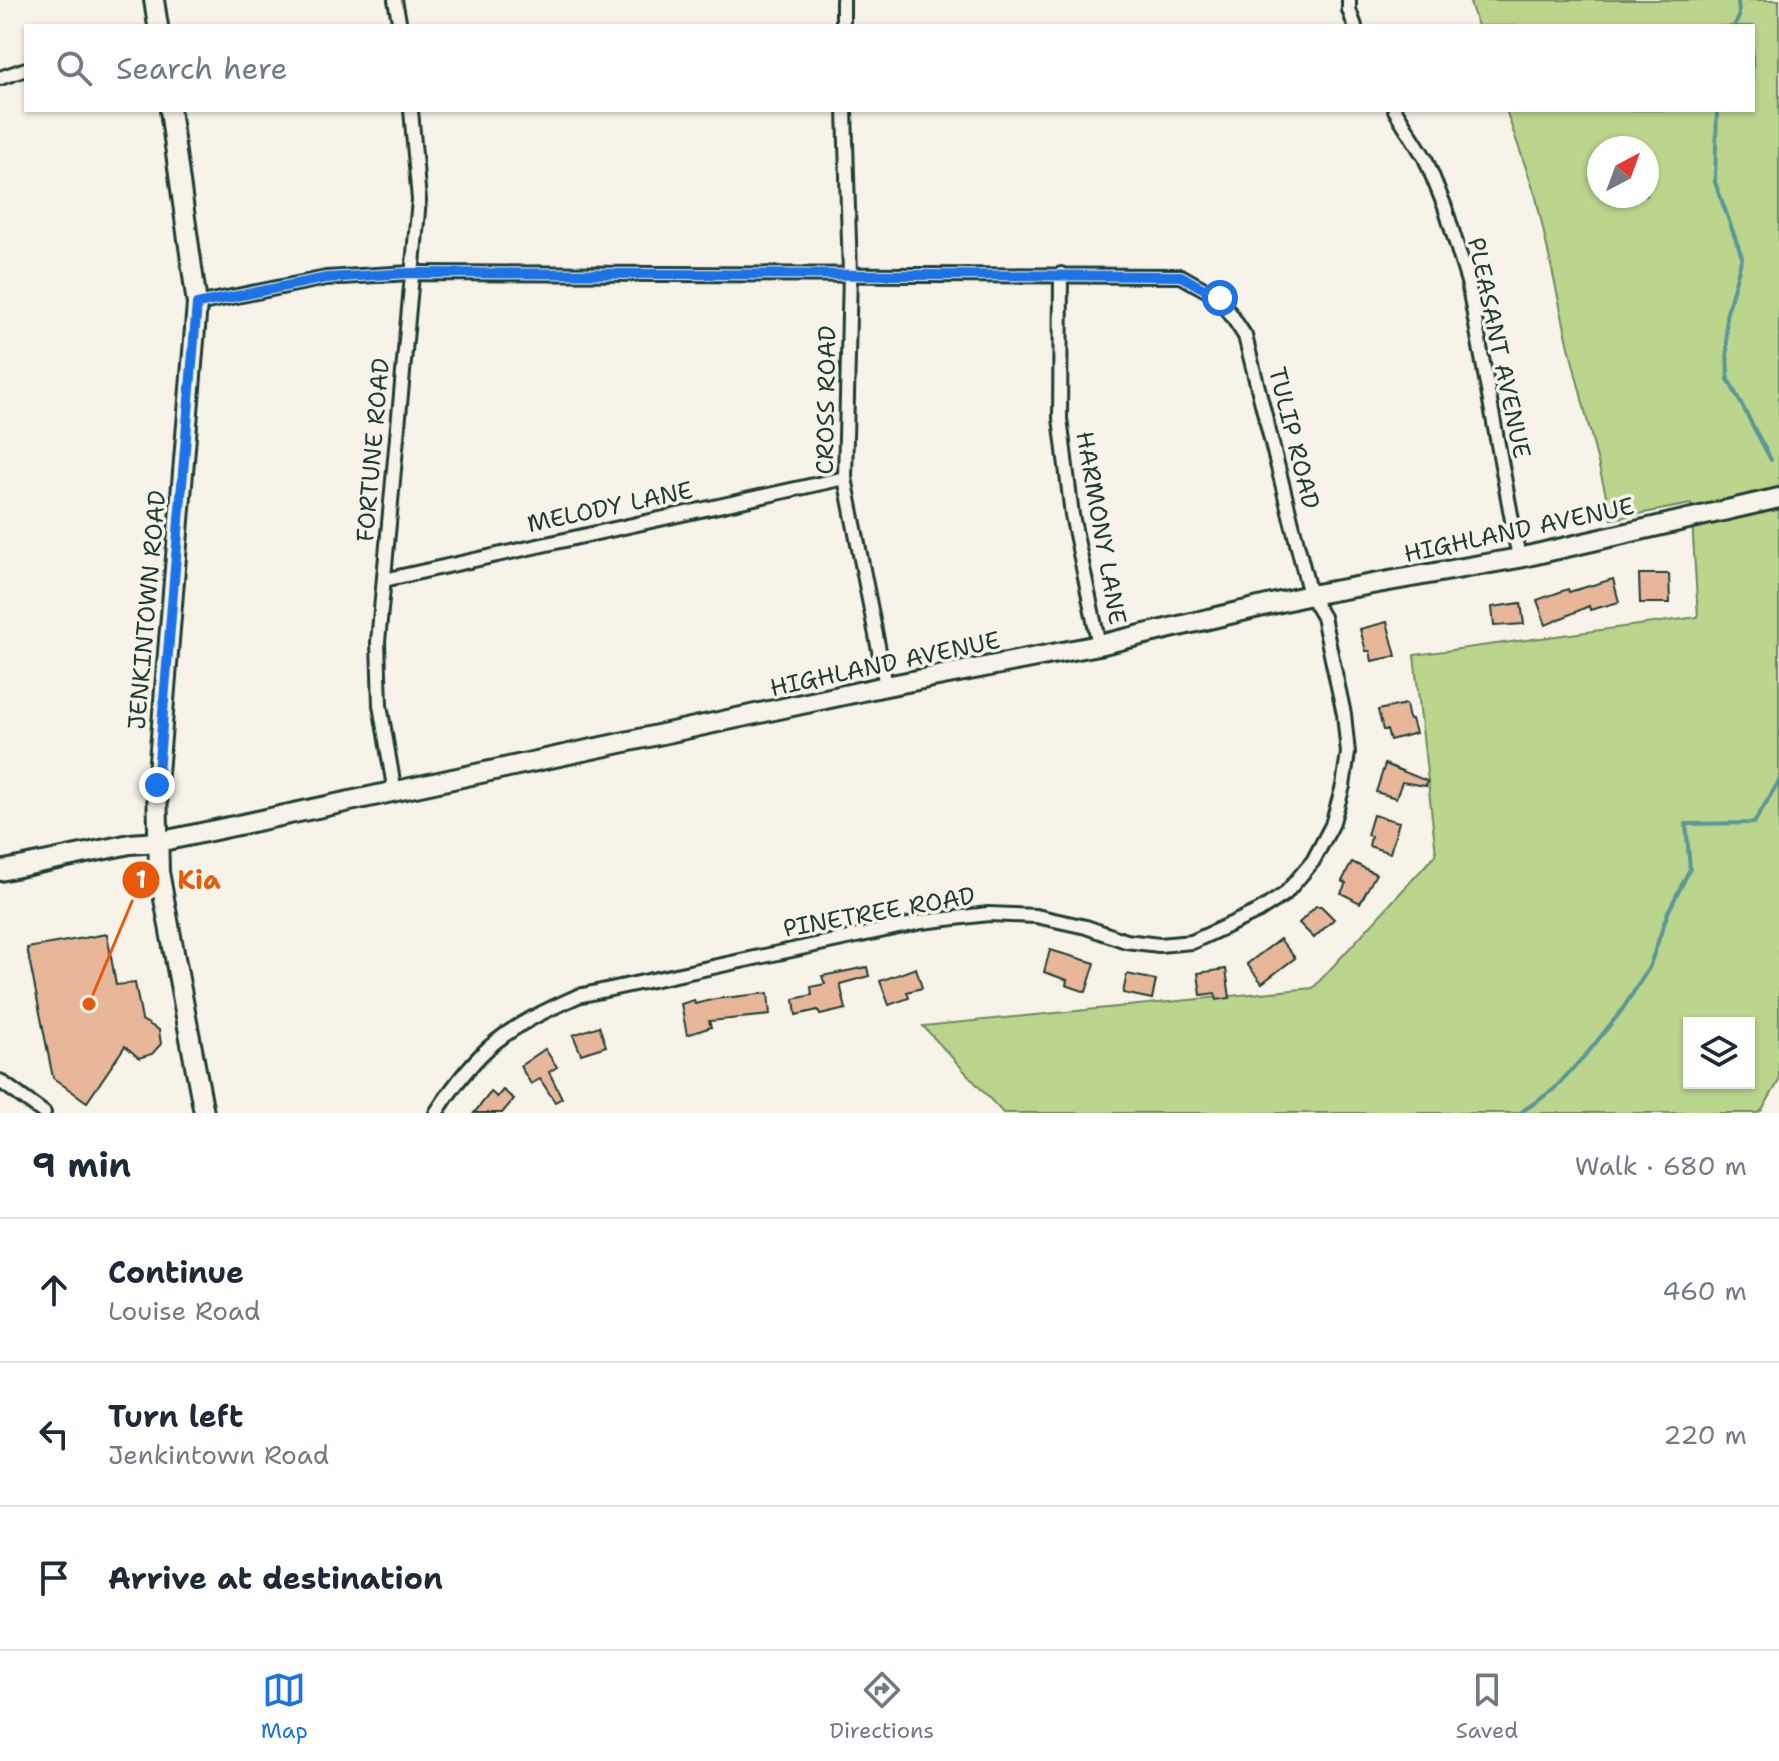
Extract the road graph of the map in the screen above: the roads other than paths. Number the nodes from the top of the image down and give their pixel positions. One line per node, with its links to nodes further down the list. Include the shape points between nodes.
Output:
1 (154, 0): 5 (street)
2 (395, 0): 6 (street)
3 (843, 0): 7 (street)
4 (1349, 0): 8 (street)
5 (156, 24)
6 (400, 24)
7 (843, 24)
8 (1355, 24)
9 (24, 70): 10 (street)
10 (0, 78)
11 (170, 112): 18 (street, JENKINTOWN ROAD)
12 (411, 112): 15 (street, FORTUNE ROAD, via 419,200)
13 (845, 112): 16 (street, CROSS ROAD)
14 (1396, 112): 21 (street, PLEASANT AVENUE, via 1425,158 1468,282)
15 (410, 273): 16 (street); 18 (street, via 326,278); 22 (street, FORTUNE ROAD)
16 (850, 274): 17 (street); 19 (street, CROSS ROAD)
17 (1061, 274): 23 (street, TULIP ROAD, via 1181,276 1220,298 1245,336); 24 (street, HARMONY LANE, via 1060,418 1072,515)
18 (197, 304): 27 (street, JENKINTOWN ROAD, via 157,785)
19 (845, 478): 22 (street, MELODY LANE); 25 (street, CROSS ROAD)
20 (1779, 498): 21 (street, HIGHLAND AVENUE)
21 (1519, 558): 23 (street, HIGHLAND AVENUE)
22 (384, 580): 26 (street, FORTUNE ROAD, via 378,642 380,705)
23 (1310, 595): 24 (street, HIGHLAND AVENUE); 32 (street, PINETREE ROAD, via 1323,617 1344,714 1348,753 1343,786 1332,825 1313,861 1285,894 1259,911 1192,942 1159,945 1036,916 988,914 922,922 578,996 527,1018 494,1041 469,1065)
24 (1099, 645): 25 (street, HIGHLAND AVENUE)
25 (886, 686): 26 (street, HIGHLAND AVENUE)
26 (395, 793): 27 (street, HIGHLAND AVENUE)
27 (158, 842): 28 (street, HIGHLAND AVENUE); 31 (street, JENKINTOWN ROAD, via 159,872)
28 (0, 871)
29 (0, 1081): 30 (street)
30 (44, 1113)
31 (204, 1113)
32 (436, 1113)

